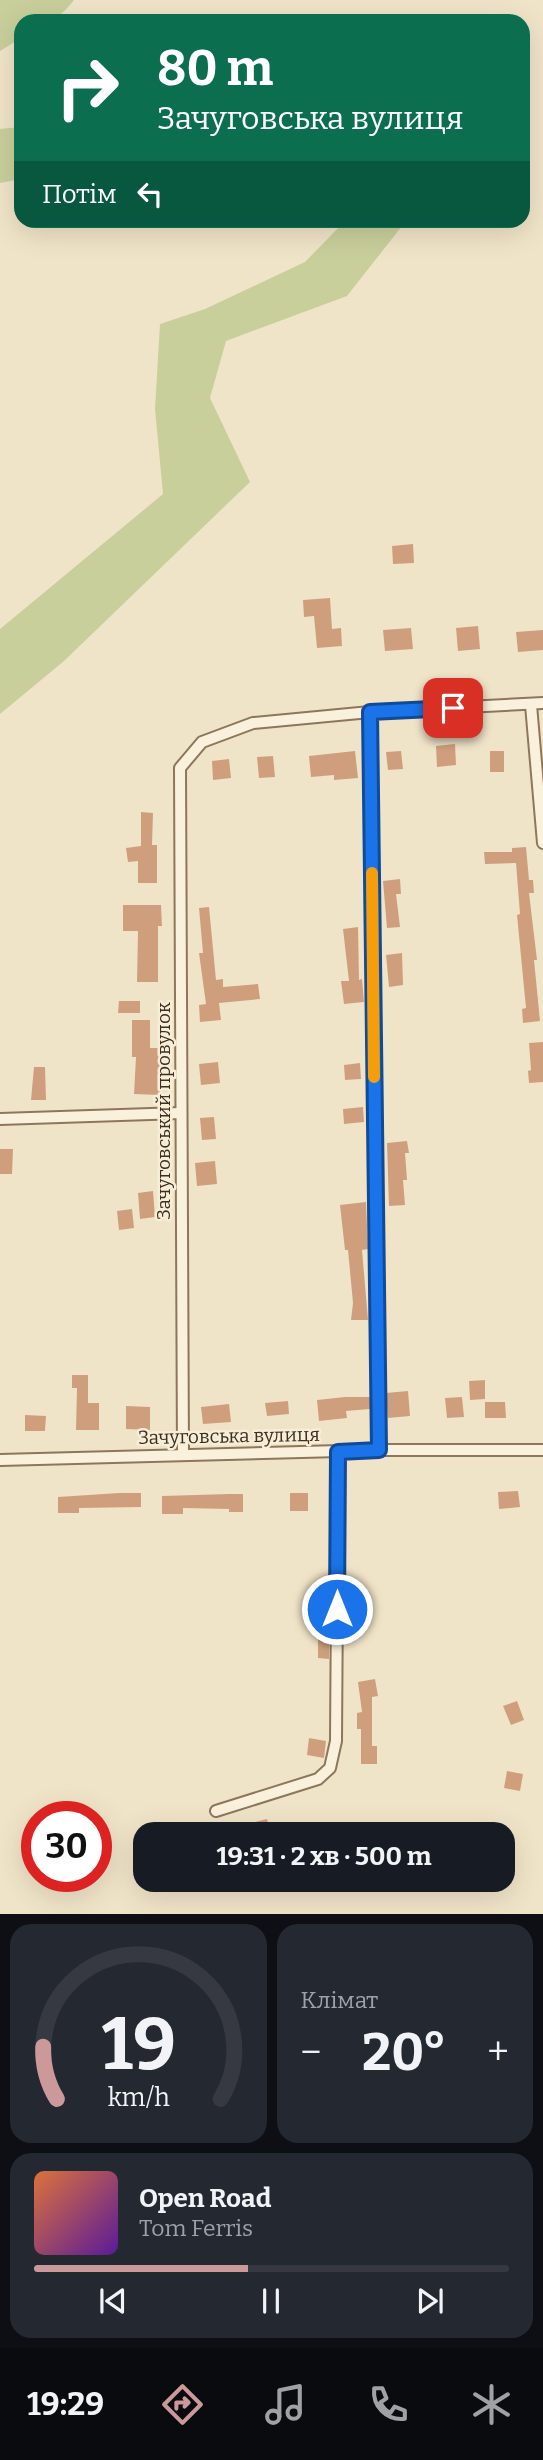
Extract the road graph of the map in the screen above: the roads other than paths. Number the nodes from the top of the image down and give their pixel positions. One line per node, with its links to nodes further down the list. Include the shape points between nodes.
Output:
1 (543, 703): 2 (street)
2 (531, 705): 3 (street); 4 (street)
3 (370, 712): 5 (street, Зачуговський провулок, via 253,723 202,743 180,768); 7 (street)
4 (543, 843)
5 (181, 1113): 6 (street); 10 (street, Зачуговський провулок)
6 (0, 1119)
7 (379, 1450): 8 (street, Зачуговська вулиця); 9 (street, Зачуговська вулиця)
8 (543, 1450)
9 (338, 1452): 10 (street, Зачуговська вулиця); 12 (street, via 336,1741 330,1768 317,1779)
10 (183, 1455): 11 (street, Зачуговська вулиця)
11 (0, 1460)
12 (216, 1811)

